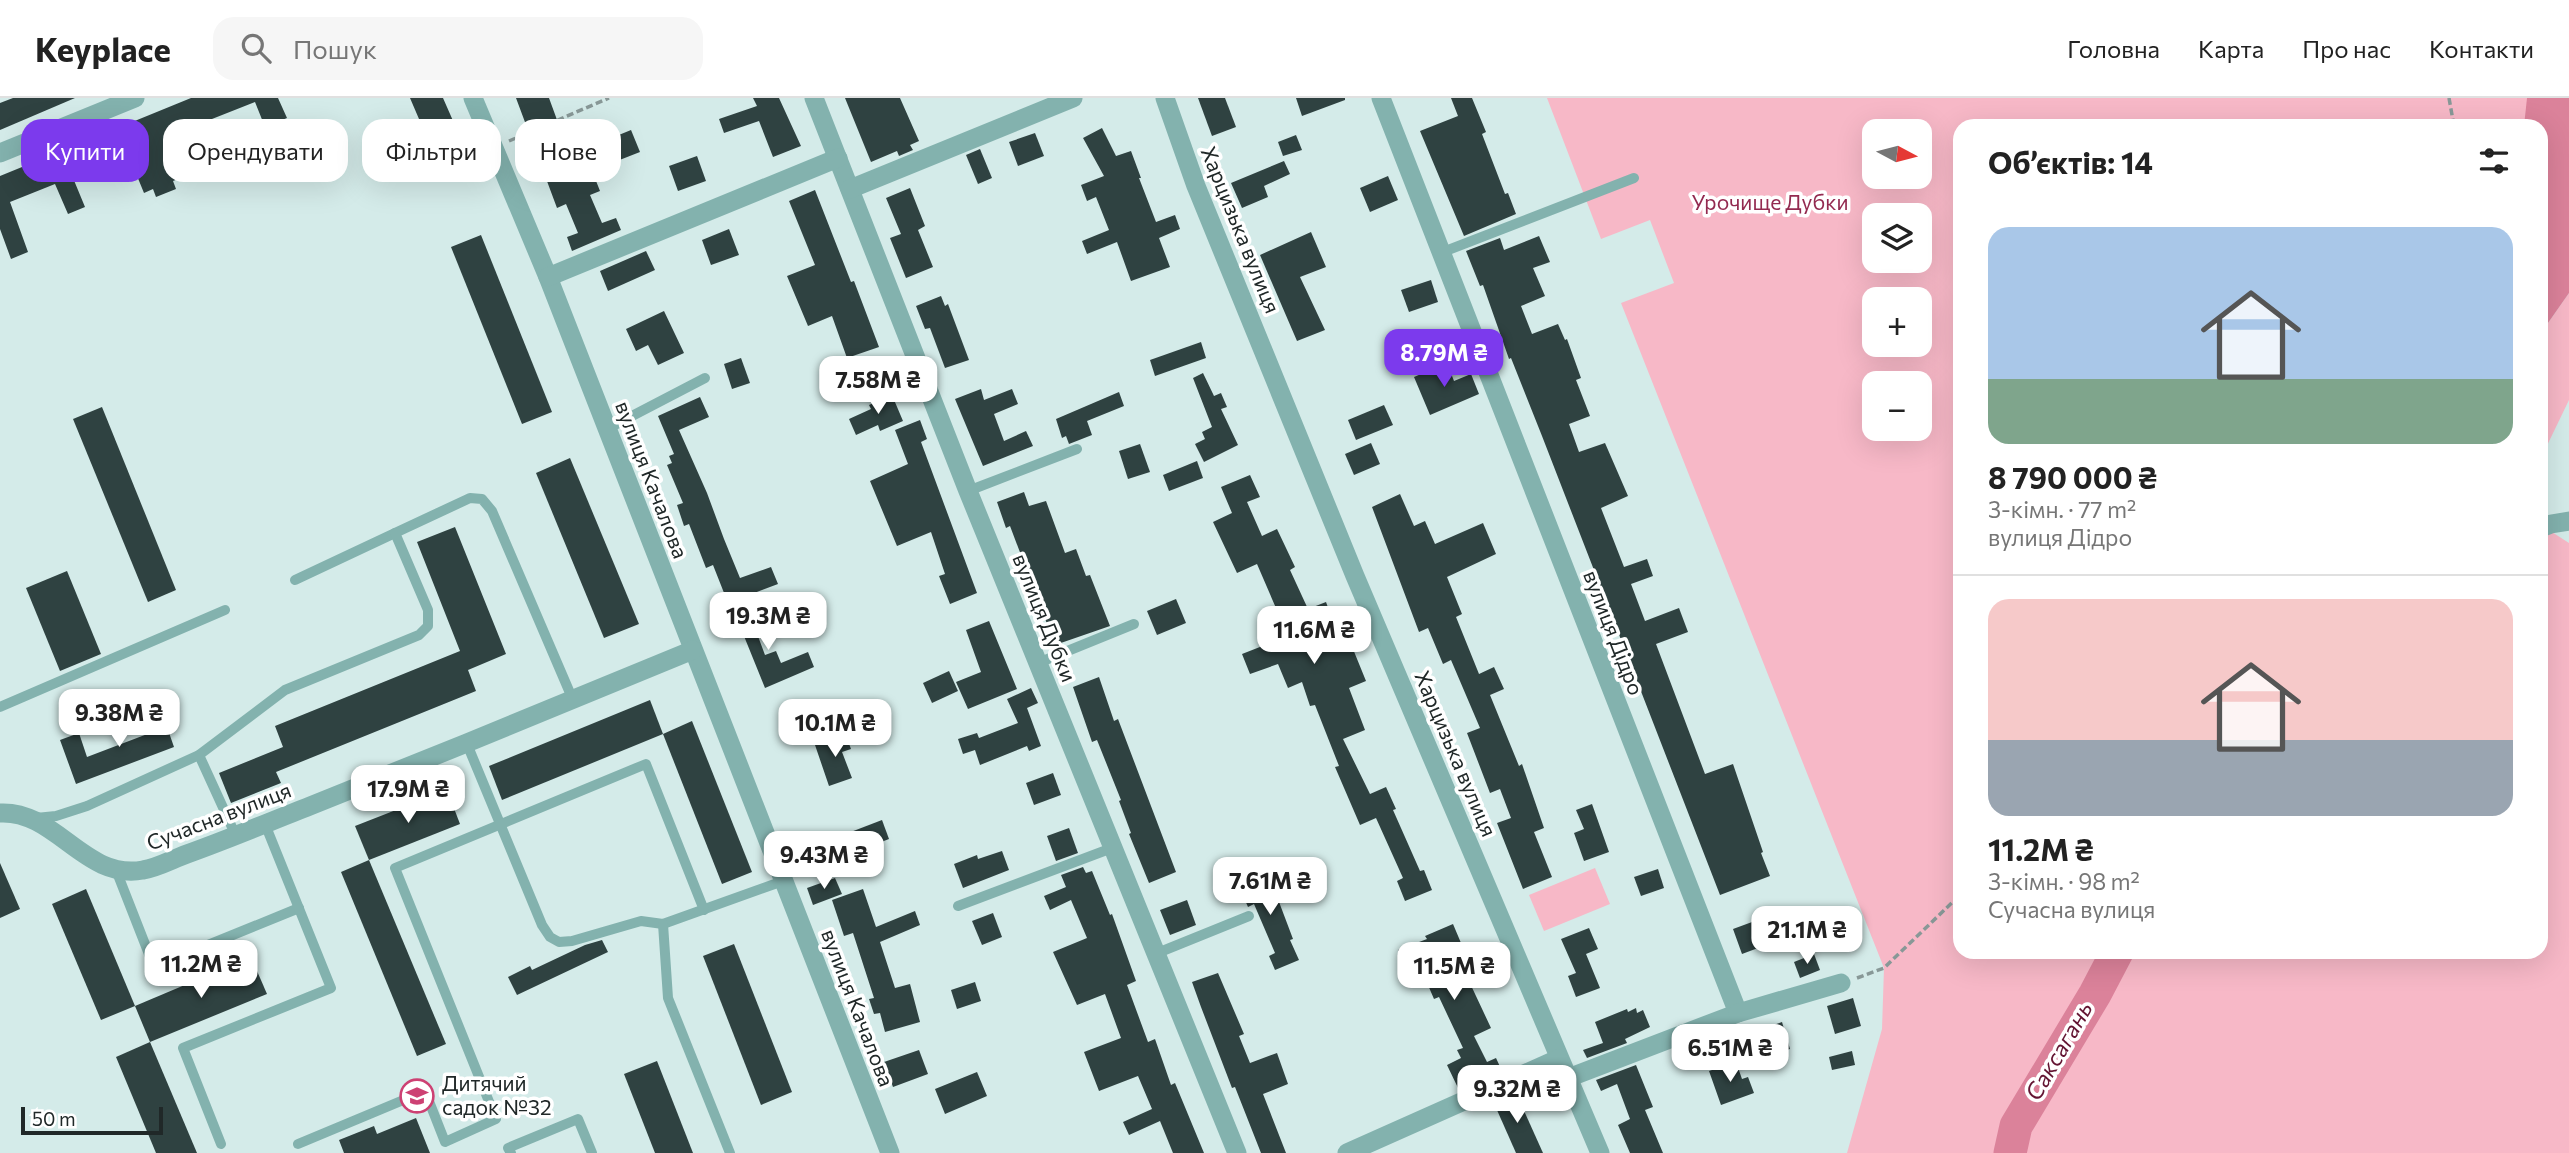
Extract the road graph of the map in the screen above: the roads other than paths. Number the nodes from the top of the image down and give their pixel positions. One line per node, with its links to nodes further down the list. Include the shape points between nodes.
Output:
1 (135, 98): 7 (street)
2 (473, 98): 12 (street, вулиця Качалова)
3 (814, 98): 8 (street, вулиця Дубки)
4 (1073, 98): 10 (street)
5 (1165, 98): 45 (street, Харцизька вулиця, via 1196,186 1355,576)
6 (1381, 98): 11 (street, вулиця Дідро)
7 (0, 153)
8 (838, 158): 10 (street, вулиця Дубки); 12 (street)
9 (1634, 178): 11 (lane)
10 (850, 189): 16 (street, вулиця Дубки)
11 (1443, 253): 44 (street, вулиця Дідро)
12 (548, 277): 14 (street, вулиця Качалова)
13 (705, 378): 14 (lane)
14 (607, 429): 23 (street, вулиця Качалова)
15 (1077, 449): 16 (lane)
16 (968, 491): 24 (street, вулиця Дубки)
17 (2569, 521): 18 (street)
18 (2548, 525)
19 (395, 533): 20 (lane); 25 (lane, via 470,498 482,499 503,534); 28 (lane, via 428,610 428,626 398,645 285,690)
20 (295, 580)
21 (225, 610): 26 (lane)
22 (1134, 624): 24 (lane)
23 (693, 650): 25 (street, Сучасна вулиця); 36 (street, вулиця Качалова)
24 (1038, 663): 34 (street, вулиця Дубки)
25 (572, 700): 27 (street, Сучасна вулиця)
26 (0, 707)
27 (467, 744): 31 (street, Сучасна вулиця); 32 (lane)
28 (199, 755): 30 (lane, via 87,806); 33 (lane)
29 (0, 813): 30 (street)
30 (32, 818): 35 (street, via 98,863)
31 (265, 824): 33 (street, Сучасна вулиця); 38 (lane)
32 (502, 824): 39 (lane, via 646,764); 41 (lane, via 550,937 572,941 641,921); 48 (lane, via 395,868 496,1119 445,1142 425,1091)
33 (236, 836): 35 (street, Сучасна вулиця, via 142,871)
34 (1112, 848): 37 (lane); 42 (street, вулиця Дубки)
35 (116, 870): 38 (lane, via 154,967)
36 (783, 881): 39 (lane); 52 (street, вулиця Качалова)
37 (958, 906)
38 (299, 908): 47 (lane, via 331,988 183,1048)
39 (704, 909): 41 (lane)
40 (1249, 916): 42 (lane)
41 (663, 924): 51 (lane, via 668,998)
42 (1155, 954): 53 (street, вулиця Дубки)
43 (1841, 983): 44 (street)
44 (1738, 1013): 46 (street)
45 (1558, 1059): 46 (street, Харцизька вулиця); 54 (street)
46 (1568, 1078): 55 (street, Харцизька вулиця)
47 (222, 1144)
48 (298, 1144)
49 (510, 1153): 50 (lane, via 508,1148 578,1119)
50 (592, 1153)
51 (730, 1153)
52 (890, 1153)
53 (1237, 1153)
54 (1347, 1153)
55 (1600, 1153)

